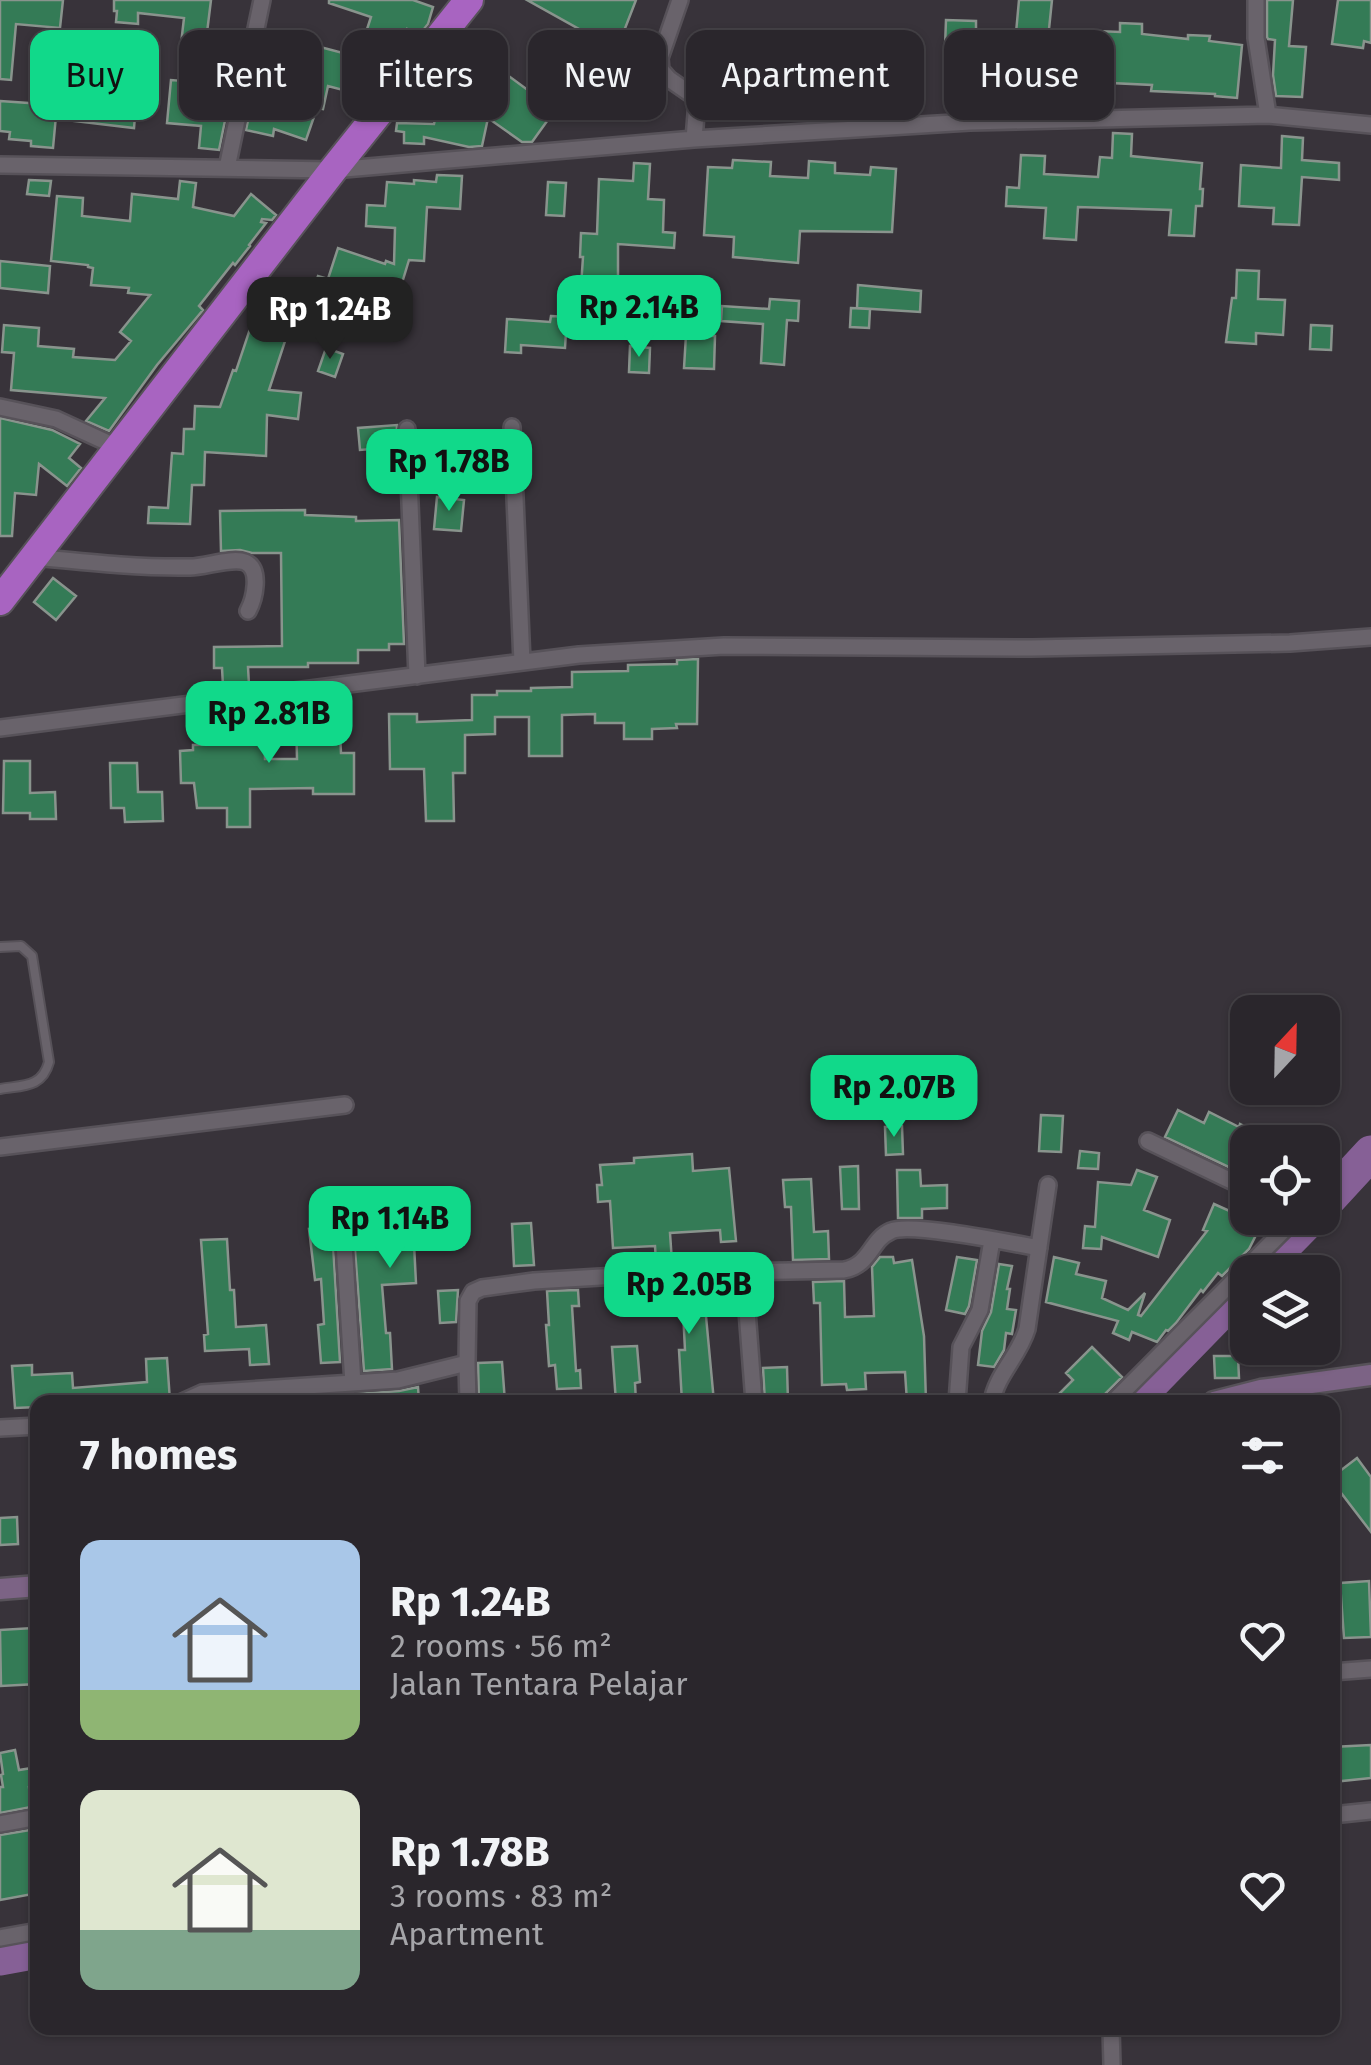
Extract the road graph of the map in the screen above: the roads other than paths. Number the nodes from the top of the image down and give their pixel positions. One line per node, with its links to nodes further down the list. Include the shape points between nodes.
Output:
1 (262, 0): 9 (street)
2 (469, 0): 10 (highway)
3 (680, 0): 7 (street, via 661,70 695,96)
4 (1256, 0): 5 (street)
5 (1268, 116): 6 (street); 7 (street, via 970,122)
6 (1371, 125)
7 (694, 139): 10 (street)
8 (0, 165): 9 (street)
9 (227, 168): 10 (street)
10 (333, 170): 14 (highway)
11 (0, 408): 14 (street, via 56,419)
12 (512, 426): 19 (street)
13 (407, 429): 20 (street)
14 (117, 448): 15 (highway)
15 (34, 557): 16 (highway); 17 (street, via 192,567 241,561 253,570)
16 (0, 601)
17 (248, 612)
18 (1371, 637): 19 (street, via 1052,648 724,646)
19 (522, 662): 20 (street)
20 (417, 676): 21 (street)
21 (0, 728)
22 (0, 948): 23 (lane, via 21,946 32,956 49,1062 38,1082)
23 (0, 1089)
24 (345, 1105): 26 (street)
25 (1148, 1141): 27 (street)
26 (0, 1147)
27 (1230, 1180)
28 (1048, 1185): 32 (street)
29 (344, 1228): 36 (street)
30 (1279, 1235): 42 (street)
31 (992, 1240): 32 (street); 33 (street, via 900,1228 884,1234 850,1269); 40 (street, via 980,1310 961,1347)
32 (1038, 1248): 41 (street, via 1024,1338)
33 (744, 1272): 34 (street, via 482,1288 468,1301); 39 (street)
34 (466, 1363): 36 (street); 38 (street)
35 (1371, 1375): 43 (street)
36 (353, 1383): 37 (street)
37 (198, 1395)
38 (468, 1395)
39 (753, 1395)
40 (958, 1395)
41 (994, 1395)
42 (1120, 1395)
43 (1241, 1395)
44 (30, 1426): 45 (street)
45 (0, 1428)
46 (30, 1587): 47 (street)
47 (0, 1589)
48 (1371, 1669): 49 (street)
49 (1340, 1671)
50 (1371, 1811): 51 (street)
51 (1340, 1814)
52 (30, 1818): 53 (street)
53 (0, 1824)
54 (30, 1932): 55 (street)
55 (0, 1938)
56 (1110, 2035): 57 (street)
57 (1112, 2065)

